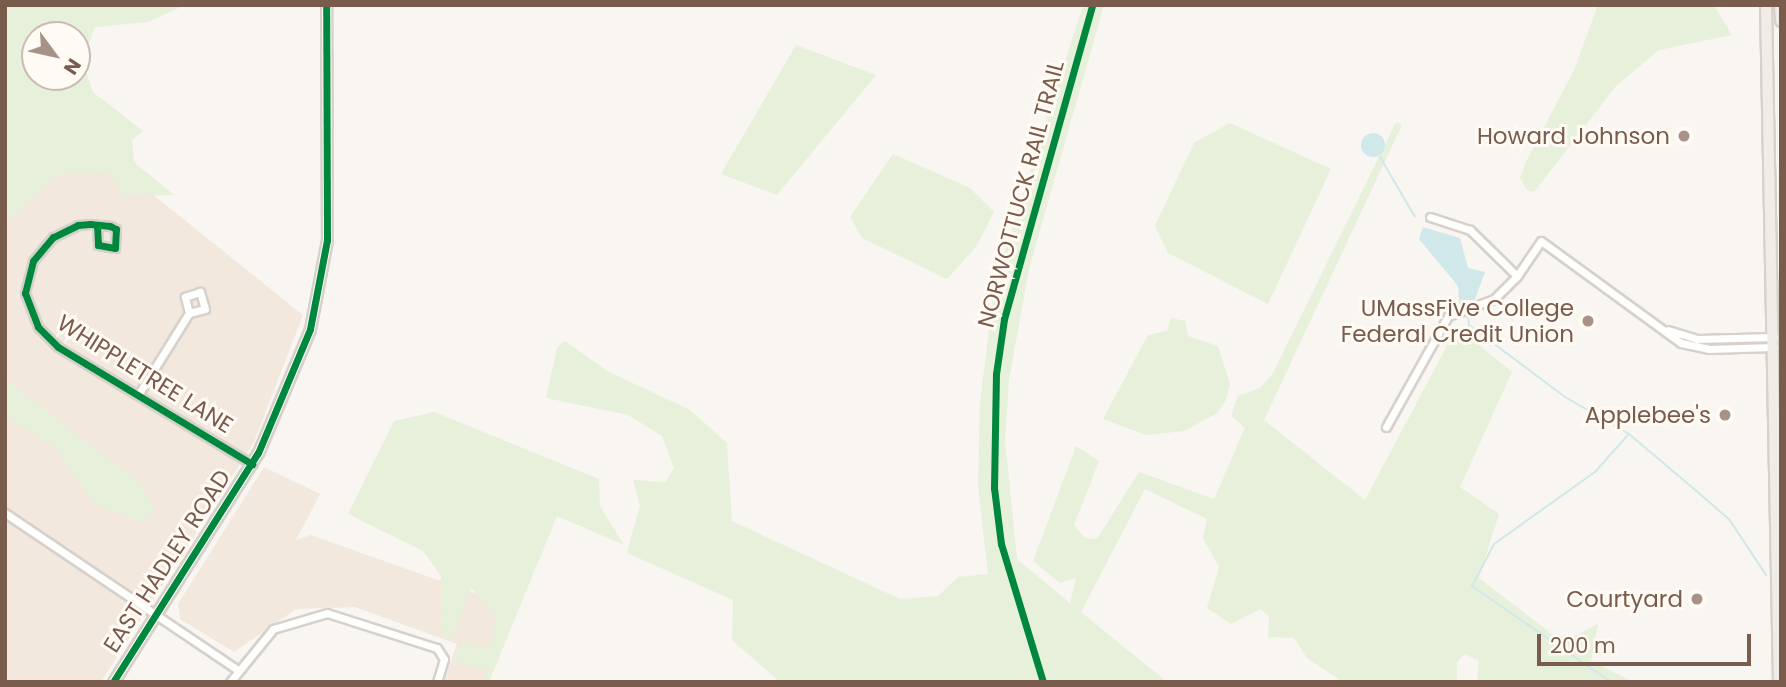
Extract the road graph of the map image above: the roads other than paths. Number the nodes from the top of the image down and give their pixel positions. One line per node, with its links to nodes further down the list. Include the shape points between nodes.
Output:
1 (1766, 5): 9 (highway)
2 (1780, 5): 4 (highway)
3 (326, 9): 12 (street, EAST HADLEY ROAD, via 323,276 286,396)
4 (1781, 21)
5 (1430, 217): 7 (street, via 1470,230)
6 (97, 225): 10 (street, WHIPPLETREE LANE, via 70,228 46,244 27,274 27,303 52,343)
7 (1517, 276): 9 (street, via 1541,241 1649,320 1697,339); 11 (street, via 1500,295 1456,311 1438,330 1404,404)
8 (189, 313): 10 (street)
9 (1774, 342): 19 (highway)
10 (138, 395): 12 (street, WHIPPLETREE LANE)
11 (1386, 427)
12 (252, 464): 14 (street, EAST HADLEY ROAD)
13 (5, 513): 14 (street)
14 (157, 616): 15 (street); 16 (street, EAST HADLEY ROAD)
15 (237, 670): 17 (street); 18 (street, via 274,629 321,614 369,622 441,652)
16 (113, 682)
17 (230, 682)
18 (437, 682)
19 (1779, 682)

